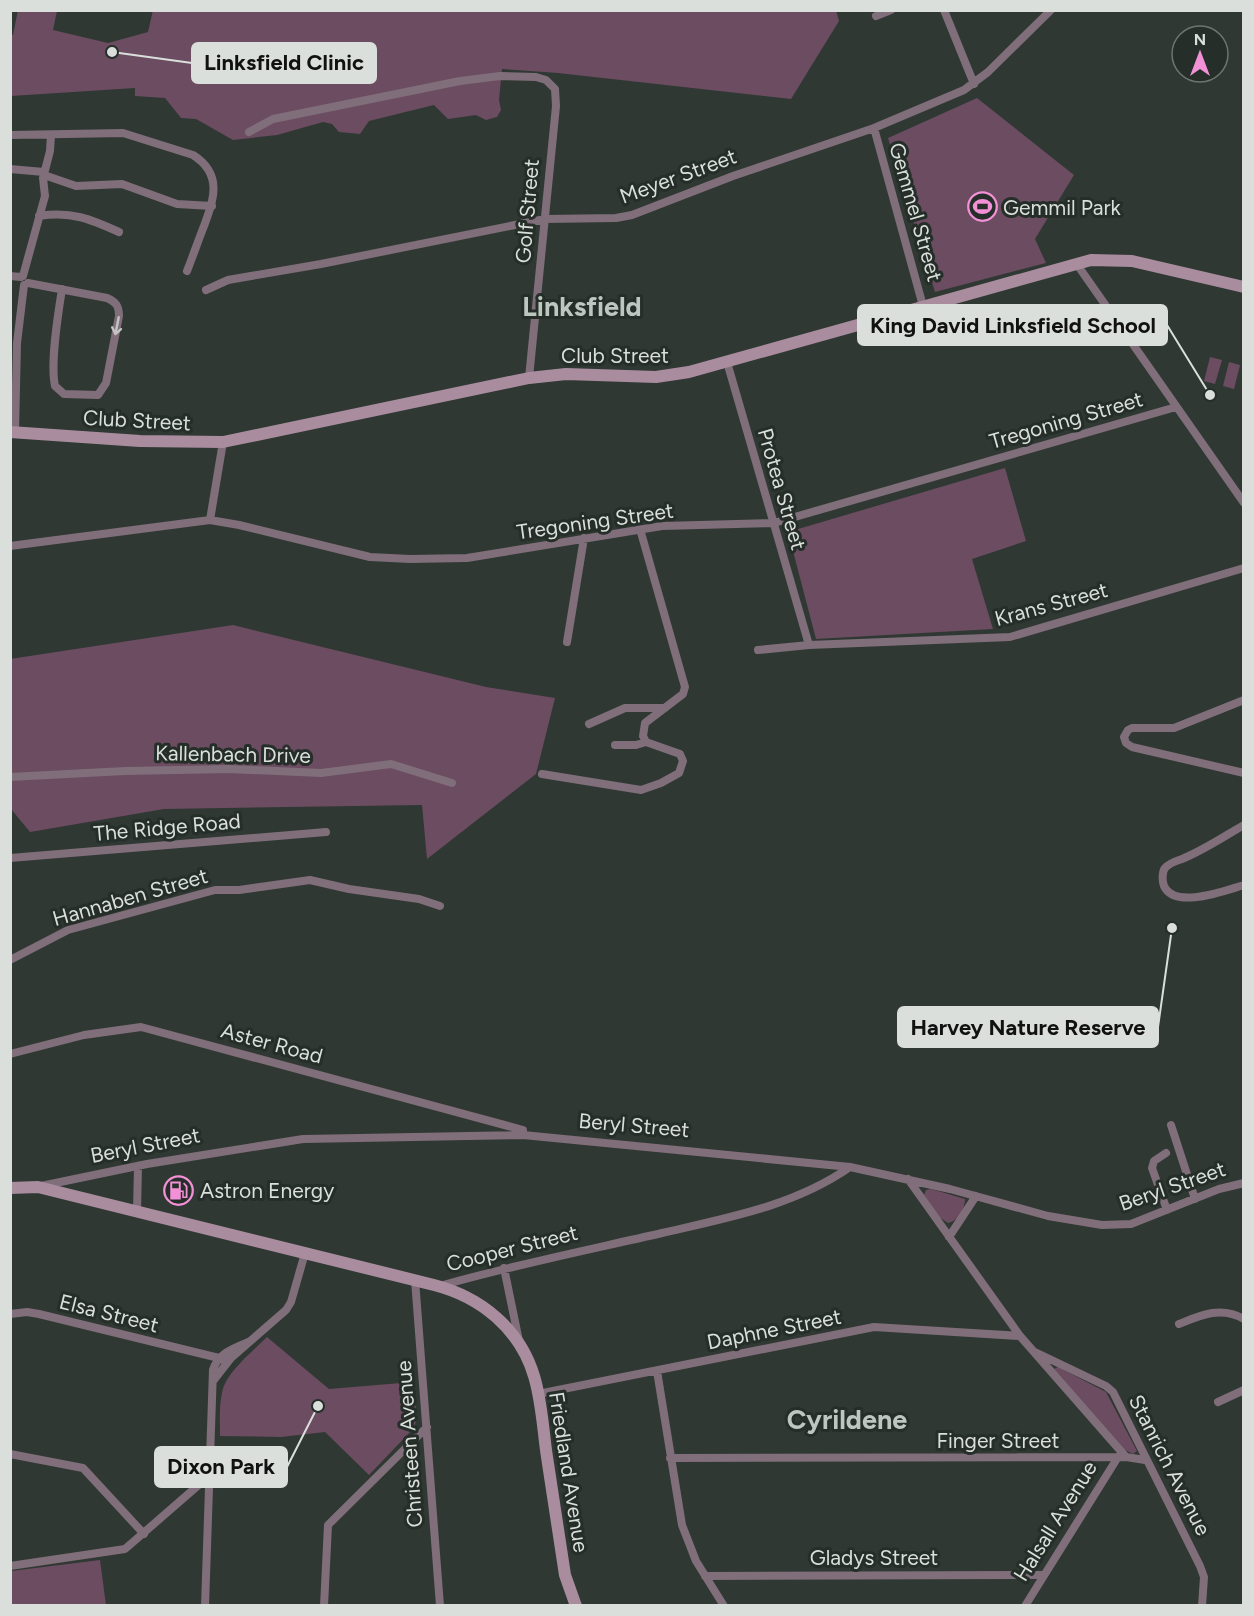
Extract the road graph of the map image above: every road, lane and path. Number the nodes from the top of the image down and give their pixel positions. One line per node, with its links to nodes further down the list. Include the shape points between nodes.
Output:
1 (891, 10): 4 (street)
2 (944, 10): 5 (street)
3 (1051, 10): 5 (street, Meyer Street)
4 (876, 16)
5 (974, 84): 6 (street, Meyer Street)
6 (874, 128): 14 (street, Meyer Street, via 632,215); 22 (street, Gemmel Street)
7 (249, 132): 14 (street, Golf Street, via 273,119 474,79 536,77 546,80 556,92)
8 (10, 135): 9 (street)
9 (51, 135): 11 (street); 12 (street, via 123,133 193,155 213,179)
10 (10, 172): 11 (street)
11 (44, 175): 12 (street, via 76,186 122,184 177,204); 13 (street, via 45,196)
12 (212, 206): 17 (street)
13 (39, 216): 15 (street, via 82,216); 18 (street)
14 (545, 219): 21 (street, Meyer Street, via 228,280); 25 (street, Golf Street)
15 (119, 232)
16 (1076, 263): 19 (main road, Club Street, via 1127,260); 22 (main road, Club Street); 26 (street)
17 (187, 271)
18 (21, 280): 20 (street); 23 (street); 27 (street)
19 (1244, 287)
20 (62, 289): 20 (street, one-way to 20, via 107,298 118,307 106,383 98,395 64,394 56,386)
21 (206, 290)
22 (923, 306): 24 (main road, Club Street)
23 (10, 357)
24 (727, 362): 25 (main road, Club Street, via 668,376 566,374); 31 (street, Protea Street)
25 (529, 378): 28 (main road, Club Street)
26 (1176, 407): 29 (street); 31 (street, Tregoning Street)
27 (13, 432): 28 (main road, Club Street)
28 (223, 442): 30 (street)
29 (1244, 503)
30 (210, 520): 33 (street, Tregoning Street, via 378,558 467,558); 34 (street, Tregoning Street)
31 (774, 523): 32 (street, Tregoning Street); 37 (street, Protea Street)
32 (640, 529): 33 (street, Tregoning Street); 40 (street, via 685,687 683,694)
33 (584, 538): 36 (street)
34 (10, 546)
35 (1244, 568): 37 (street, Krans Street, via 1010,637)
36 (567, 642)
37 (809, 645): 38 (street, Krans Street)
38 (758, 650)
39 (1244, 700): 44 (street, via 1174,728 1132,728 1124,737 1132,747)
40 (665, 708): 41 (street, via 625,708); 42 (street, via 645,723)
41 (589, 724)
42 (646, 742): 43 (street); 45 (street, via 680,754 683,762 679,773 637,790)
43 (615, 745)
44 (1244, 773)
45 (543, 774)
46 (10, 777): 47 (street, Kallenbach Drive, via 229,769 321,773 391,764)
47 (452, 783)
48 (1244, 825): 51 (street, via 1170,864 1163,876 1167,890 1188,898)
49 (326, 832): 50 (street, The Ridge Road)
50 (10, 858)
51 (1244, 885)
52 (440, 906): 53 (street, Hannaben Street, via 310,880 215,890 68,930)
53 (10, 960)
54 (10, 1054): 56 (street, Aster Road, via 84,1035 141,1027)
55 (1171, 1125): 65 (street)
56 (523, 1132): 58 (street, Beryl Street, via 303,1139); 59 (street, Beryl Street)
57 (1166, 1153): 66 (street, via 1154,1161 1152,1168)
58 (138, 1166): 62 (street, Beryl Street); 67 (street)
59 (850, 1167): 60 (street, Beryl Street); 70 (street, Cooper Street, via 802,1193 759,1210)
60 (908, 1179): 64 (street, Beryl Street); 68 (street, Stanrich Avenue)
61 (1244, 1184): 65 (street, Beryl Street)
62 (38, 1187): 63 (main road, Beryl Street); 67 (main road, Cooper Street)
63 (10, 1188)
64 (976, 1196): 66 (street, Beryl Street, via 1102,1226 1131,1224); 68 (street)
65 (1195, 1199): 66 (street, Beryl Street)
66 (1167, 1210)
67 (137, 1211): 69 (main road, Cooper Street)
68 (949, 1237): 76 (street, Stanrich Avenue)
69 (305, 1253): 71 (main road, Cooper Street); 79 (street, via 286,1310 248,1342 230,1350)
70 (504, 1268): 72 (street, Cooper Street); 77 (street, Friedland Avenue)
71 (415, 1280): 72 (main road, Cooper Street); 84 (street, Christeen Avenue)
72 (439, 1286): 77 (main road, Friedland Avenue, via 490,1311)
73 (10, 1314): 79 (street, Elsa Street, via 39,1314 197,1354)
74 (1244, 1320): 75 (street, via 1215,1311)
75 (1179, 1324)
76 (1020, 1336): 78 (street, Stanrich Avenue); 80 (street, Daphne Street, via 874,1327)
77 (520, 1345): 82 (main road, Friedland Avenue)
78 (1034, 1352): 86 (street, Stanrich Avenue); 88 (street, Stanrich Avenue, via 1109,1388)
79 (221, 1364): 89 (street, via 213,1382)
80 (657, 1371): 82 (street, Daphne Street); 87 (street)
81 (1244, 1390): 83 (street)
82 (538, 1394): 97 (main road, Friedland Avenue, via 565,1575)
83 (1218, 1402)
84 (427, 1427): 95 (street, via 328,1525); 96 (street, Christeen Avenue)
85 (10, 1454): 90 (street, via 83,1468)
86 (1122, 1457): 87 (street, Finger Street); 88 (street, Finger Street); 92 (street, Halsall Avenue)
87 (670, 1458): 93 (street, via 682,1525)
88 (1146, 1460): 100 (street, Stanrich Avenue, via 1202,1570)
89 (208, 1476): 90 (street); 94 (street)
90 (144, 1534): 91 (street, via 118,1551)
91 (10, 1566)
92 (1042, 1575): 93 (street, Gladys Street); 99 (street, Halsall Avenue)
93 (705, 1576): 98 (street)
94 (204, 1605)
95 (324, 1605)
96 (440, 1605)
97 (576, 1605)
98 (724, 1605)
99 (1025, 1605)
100 (1202, 1605)

